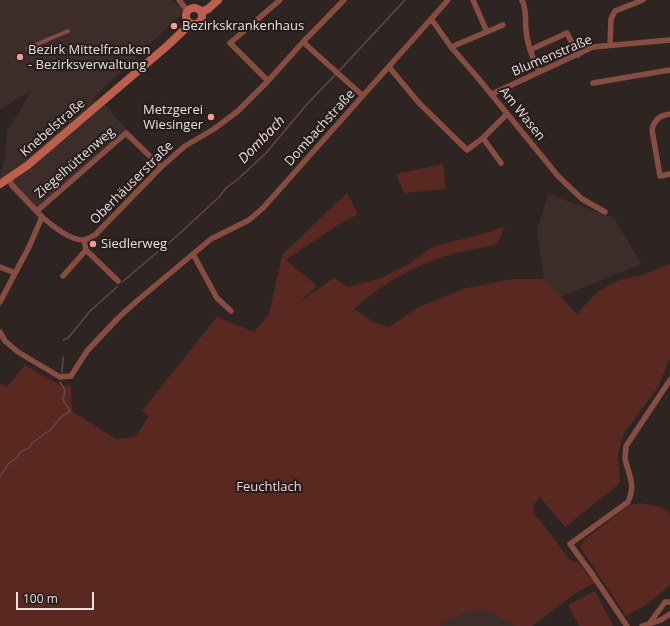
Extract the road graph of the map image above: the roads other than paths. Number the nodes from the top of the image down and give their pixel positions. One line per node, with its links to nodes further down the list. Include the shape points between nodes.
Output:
1 (179, 0): 9 (street)
2 (218, 0): 10 (main road)
3 (280, 0): 26 (street, via 230,43)
4 (344, 0): 17 (street, Oberhäuserstraße)
5 (448, 0): 11 (street, Dombachstraße)
6 (473, 0): 15 (street)
7 (522, 0): 21 (street, via 526,8 526,32)
8 (643, 0): 18 (street, via 615,11 611,19)
9 (187, 10): 10 (main road, via 193,7); 12 (main road, via 185,15)
10 (201, 12): 12 (main road, via 199,22)
11 (432, 20): 19 (street, Am Wasen); 23 (street, Dombachstraße)
12 (188, 22): 36 (main road, Knebelstraße, via 184,30 167,46)
13 (504, 25): 15 (street)
14 (68, 31): 20 (street)
15 (487, 32): 19 (street)
16 (670, 40): 18 (street, Blumenstraße)
17 (303, 42): 26 (street, Oberhäuserstraße); 29 (street)
18 (610, 45): 22 (street, Blumenstraße, via 593,47)
19 (451, 47): 28 (street, Am Wasen)
20 (28, 48)
21 (530, 50): 22 (street, via 567,33); 25 (street)
22 (578, 54): 25 (street, Blumenstraße)
23 (389, 67): 29 (street, Dombachstraße); 32 (street, via 419,103 463,148 467,150)
24 (670, 70): 27 (street)
25 (539, 72): 28 (street, Blumenstraße)
26 (268, 82): 34 (street, Oberhäuserstraße, via 238,111 185,146)
27 (593, 83)
28 (492, 94): 30 (street, Am Wasen)
29 (363, 96): 43 (street, Dombachstraße, via 264,208 248,220 211,239)
30 (508, 114): 32 (street); 39 (street, Am Wasen, via 558,176 582,199)
31 (670, 114): 35 (street, via 658,118 653,123 652,130 660,176)
32 (482, 138): 33 (street)
33 (501, 163)
34 (161, 167): 38 (street, Ziegelhüttenweg, via 126,133); 41 (street, Oberhäuserstraße, via 103,228)
35 (670, 174)
36 (9, 179): 37 (main road, Knebelstraße); 38 (street, Oberhäuserstraße)
37 (0, 184)
38 (37, 211): 40 (street, Oberhäuserstraße)
39 (606, 212)
40 (42, 217): 41 (street, Oberhäuserstraße, via 65,234); 45 (street)
41 (84, 240): 42 (street, Oberhäuserstraße)
42 (86, 250): 46 (street); 47 (street)
43 (193, 254): 49 (street, via 217,298); 50 (street, Dombachstraße, via 119,317 87,351 71,376 60,377 18,352 5,342)
44 (0, 267): 45 (street)
45 (15, 272): 48 (street)
46 (63, 276)
47 (118, 281)
48 (0, 302)
49 (231, 311)
50 (0, 332)
51 (670, 380): 55 (street, via 626,446 625,457 632,481 632,493 628,502 570,544)
52 (670, 602): 54 (street, via 665,602)
53 (670, 614): 54 (street)
54 (649, 624): 56 (street)
55 (627, 626)
56 (642, 626)

